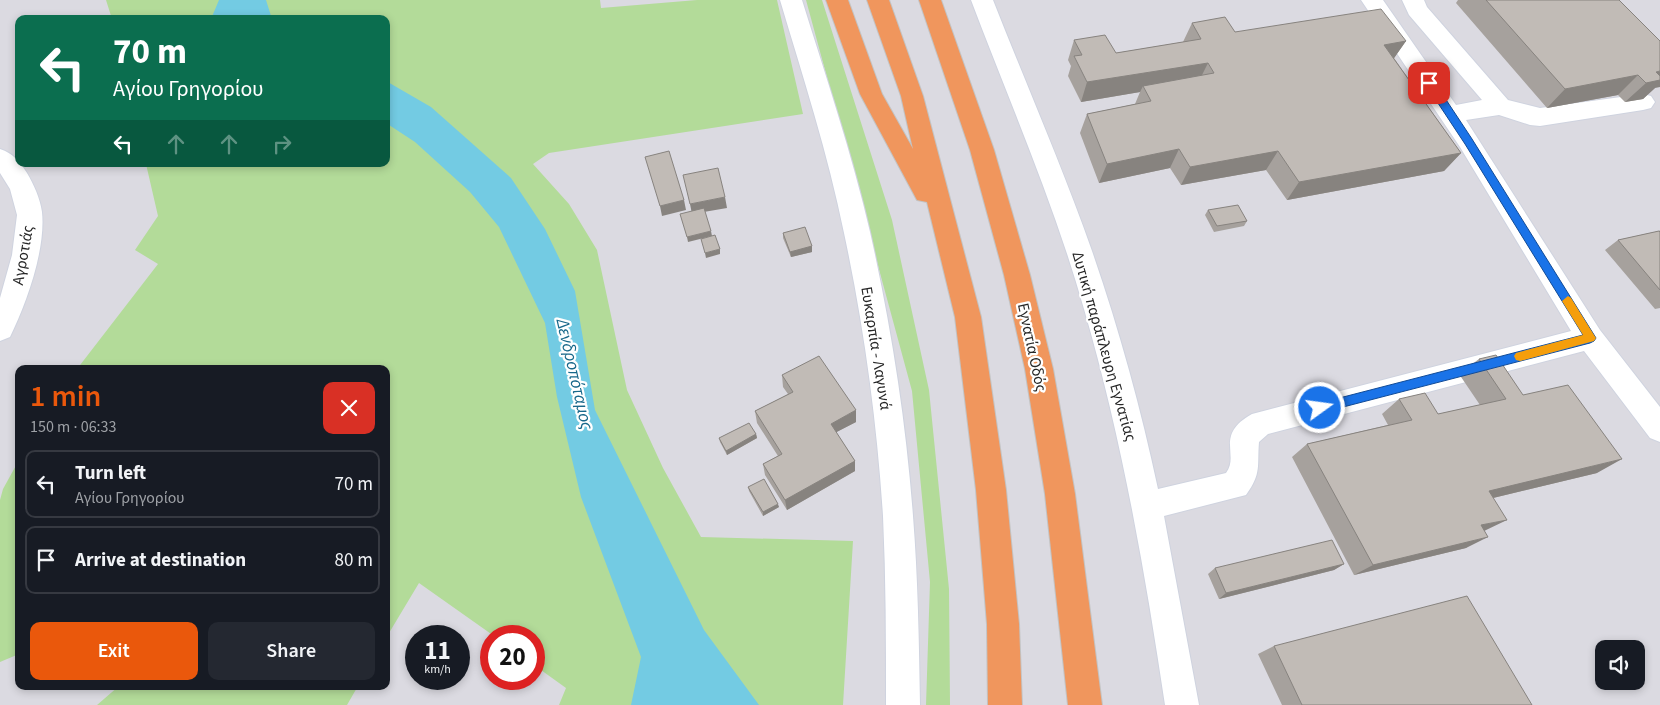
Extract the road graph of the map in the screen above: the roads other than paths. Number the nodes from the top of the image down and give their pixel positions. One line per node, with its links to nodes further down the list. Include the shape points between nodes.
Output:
1 (790, 0): 17 (street, Ευκαρπία - Λαγυνά, via 850,206 875,328 896,492)
2 (837, 0): 12 (highway, via 871,94)
3 (878, 0): 12 (highway, via 912,96)
4 (930, 0): 19 (highway, Εγνατία Οδός, via 982,150 1039,369 1060,494)
5 (982, 0): 16 (street, Δυτική παράπλευρη Εγνατίας, via 1080,252 1108,344)
6 (1372, 0): 10 (street)
7 (1413, 0): 9 (street, via 1417,10)
8 (1643, 102): 9 (street, via 1540,117)
9 (1500, 106): 10 (street)
10 (1450, 114): 14 (street)
11 (0, 158): 13 (street, Αγροτιάς, via 20,184 29,211 20,279)
12 (944, 227): 18 (highway, via 968,317 991,490 1004,624)
13 (0, 329)
14 (1590, 338): 15 (street); 16 (street, via 1254,426 1244,440 1246,471 1235,485)
15 (1660, 429)
16 (1148, 506): 20 (street, Δυτική παράπλευρη Εγνατίας)
17 (903, 705)
18 (1006, 705)
19 (1085, 705)
20 (1182, 705)

